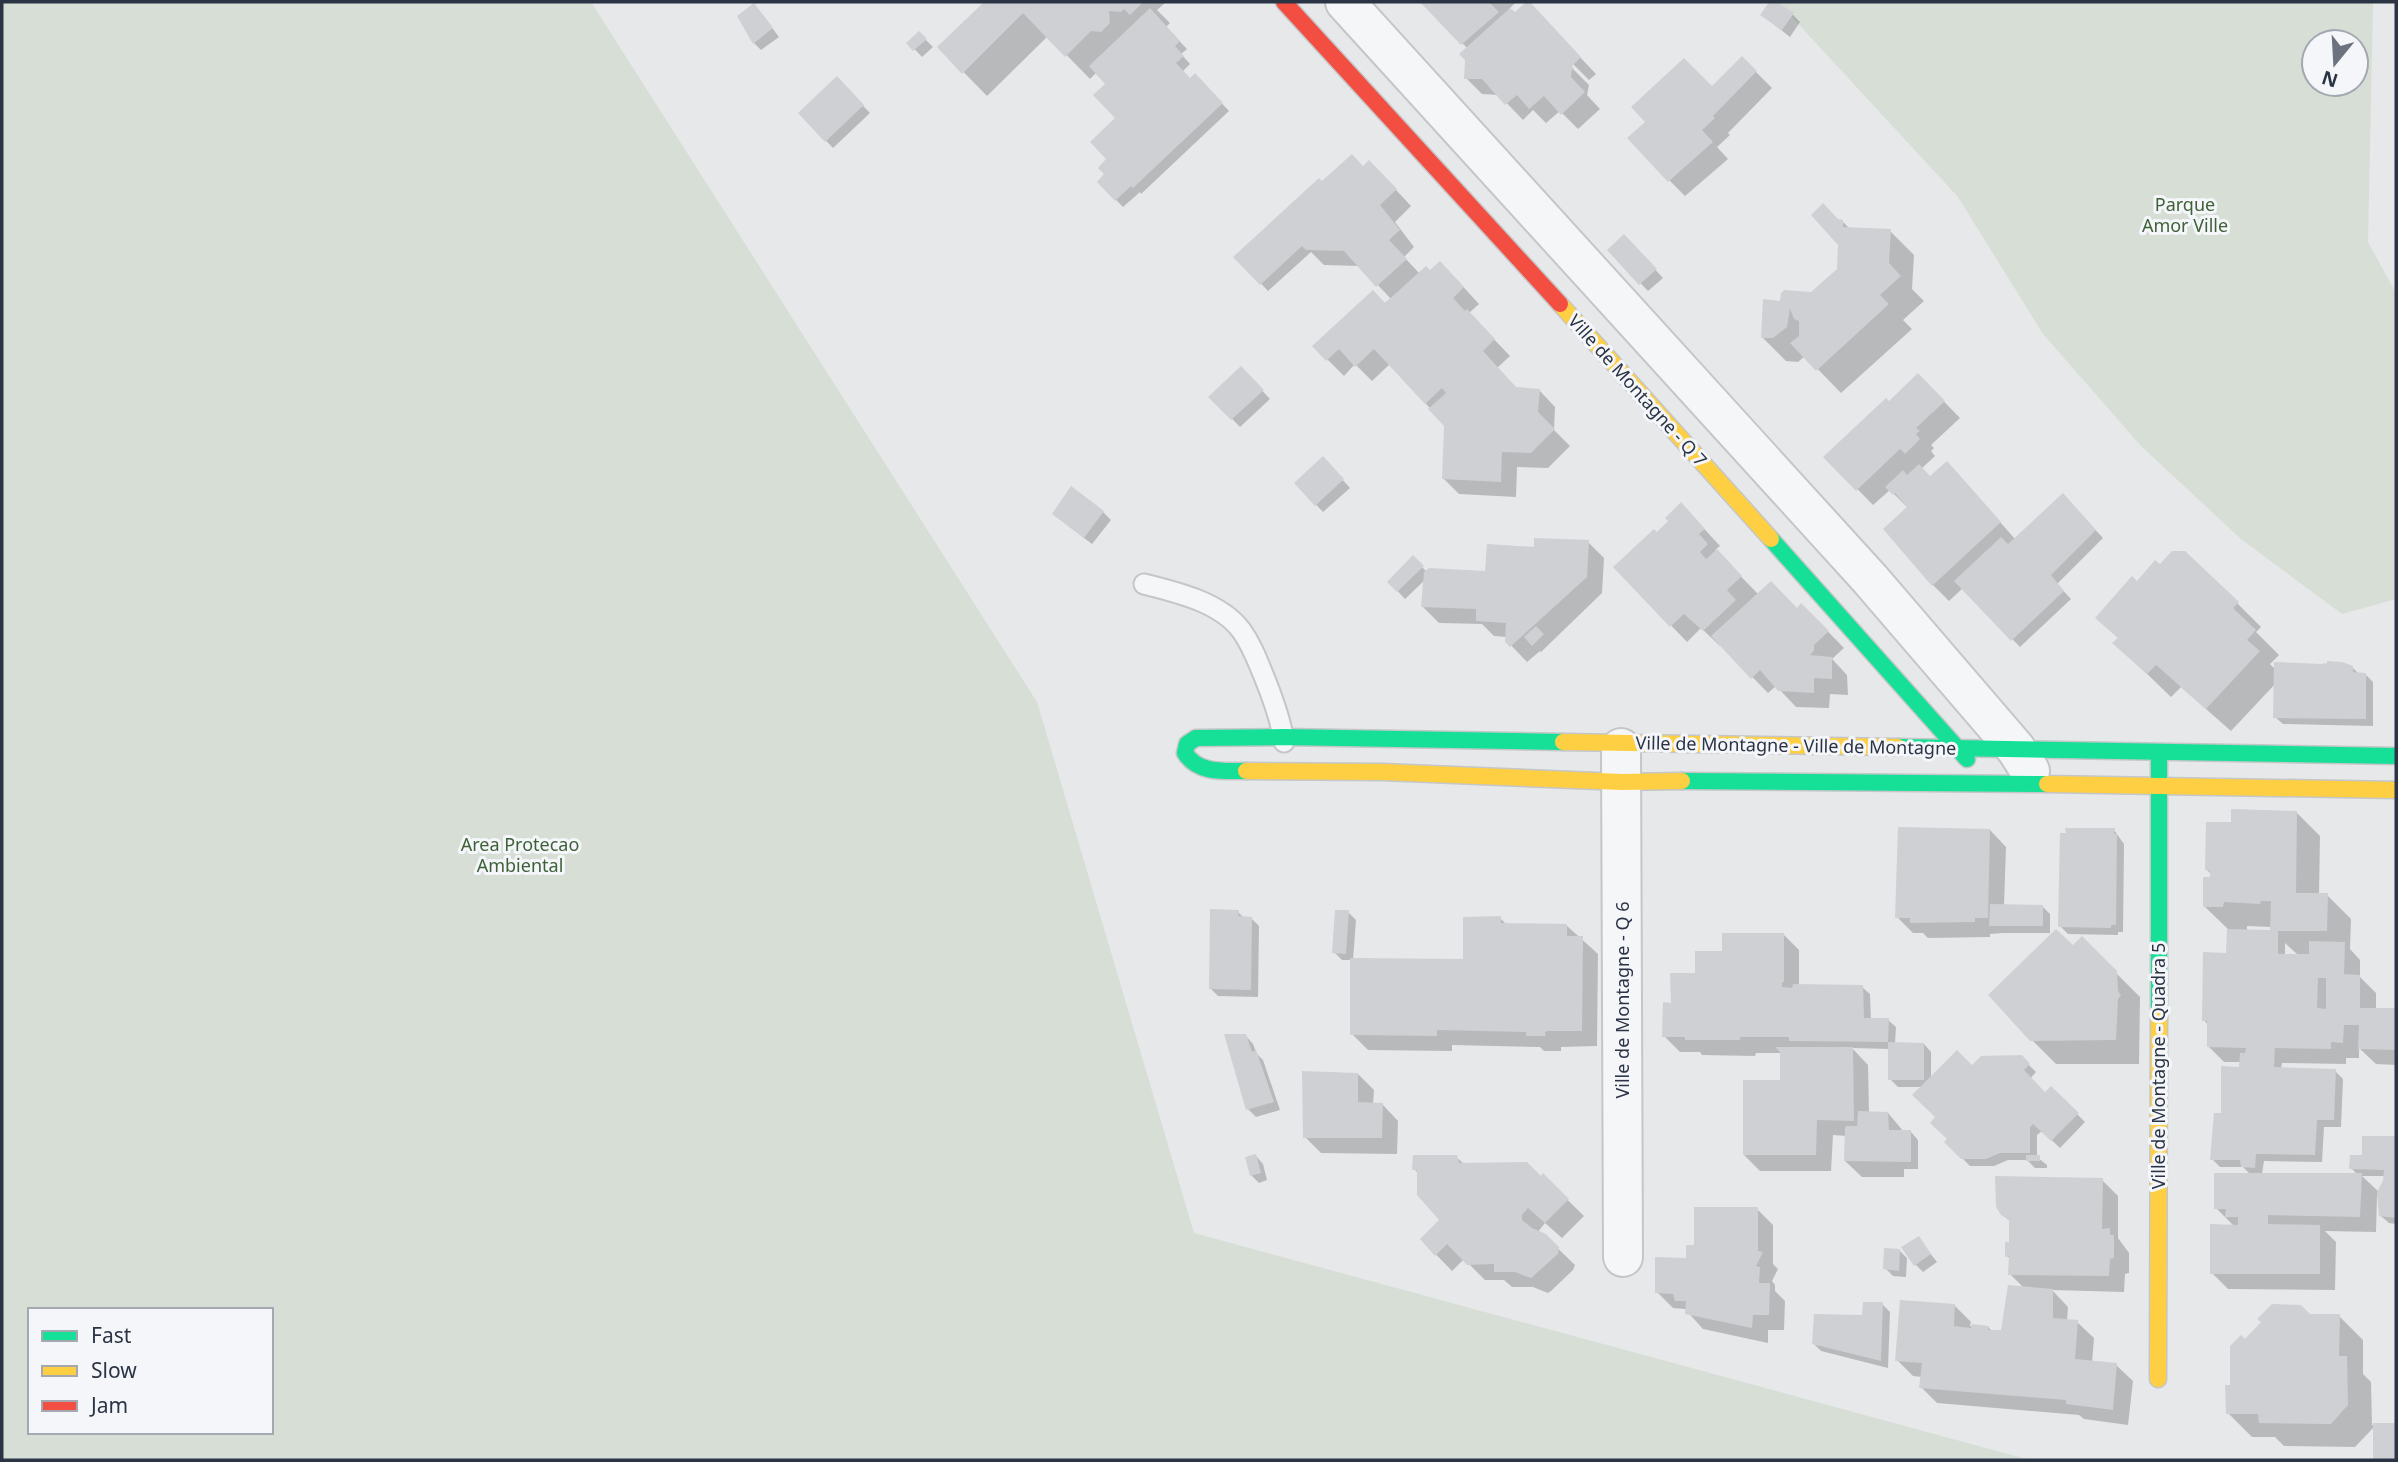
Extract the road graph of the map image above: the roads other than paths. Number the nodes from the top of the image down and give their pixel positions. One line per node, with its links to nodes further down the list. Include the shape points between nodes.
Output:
1 (1284, 2): 6 (street, Ville de Montagne - Q 7)
2 (1345, 2): 7 (street, via 1870,579)
3 (1144, 584): 4 (lane, via 1197,601 1240,628 1272,695)
4 (1284, 737): 5 (street, Ville de Montagne - Ville de Montagne); 10 (lane); 10 (street, Ville de Montagne - Ville de Montagne, via 1196,738 1185,753 1196,766 1221,771)
5 (1621, 742): 6 (street, Ville de Montagne - Ville de Montagne); 11 (street, Ville de Montagne - Q 6)
6 (1958, 747): 7 (street, Ville de Montagne - Ville de Montagne); 12 (street, Ville de Montagne - Q 7)
7 (2016, 749): 8 (street, Ville de Montagne - Ville de Montagne); 13 (street)
8 (2159, 752): 9 (street, Ville de Montagne - Ville de Montagne); 14 (street, Ville de Montagne - Quadra 5)
9 (2396, 756)
10 (1288, 771): 11 (street, Ville de Montagne - Ville de Montagne)
11 (1622, 782): 12 (street, Ville de Montagne - Ville de Montagne); 16 (street, Ville de Montagne - Q 6)
12 (1986, 783): 13 (street, Ville de Montagne - Ville de Montagne)
13 (2039, 784): 14 (street, Ville de Montagne - Ville de Montagne)
14 (2158, 784): 15 (street, Ville de Montagne - Ville de Montagne); 17 (street, Ville de Montagne - Quadra 5)
15 (2396, 790)
16 (1623, 1257)
17 (2158, 1379)

